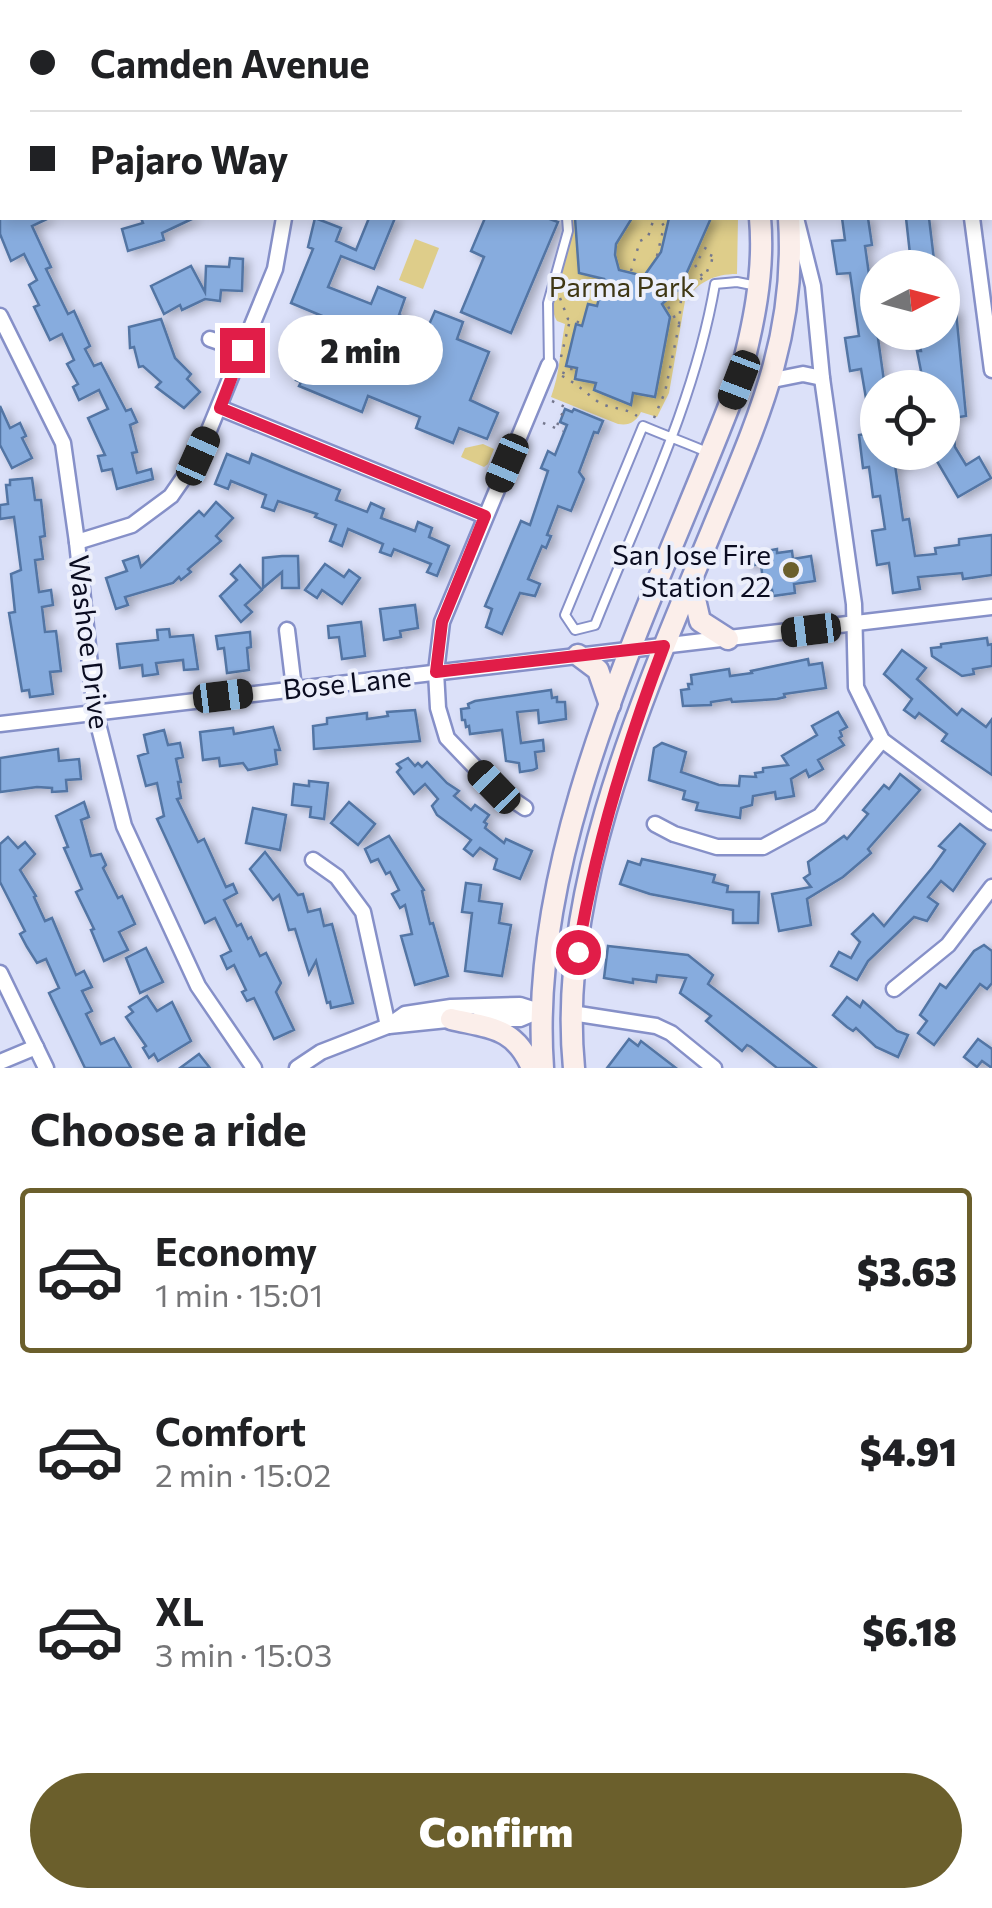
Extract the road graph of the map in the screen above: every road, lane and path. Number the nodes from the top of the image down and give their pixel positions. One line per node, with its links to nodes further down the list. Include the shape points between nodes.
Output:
1 (284, 220): 24 (street, via 275,269)
2 (567, 220): 17 (lane)
3 (655, 220): 9 (path)
4 (658, 220): 10 (path, via 664,226)
5 (760, 220): 16 (main road)
6 (792, 220): 32 (main road)
7 (793, 220): 31 (street, via 812,286)
8 (972, 220): 27 (street)
9 (648, 237): 10 (path); 14 (path, via 640,241)
10 (661, 244): 12 (path)
11 (706, 246): 15 (path, via 695,265)
12 (657, 256)
13 (711, 262): 15 (path)
14 (631, 271)
15 (703, 277): 22 (path, via 681,299)
16 (759, 286): 39 (lane, via 715,284 708,331); 40 (main road, via 739,380)
17 (552, 290): 20 (path); 25 (lane)
18 (666, 302): 22 (path)
19 (0, 316): 42 (street, Washoe Drive, via 63,443)
20 (570, 320): 21 (path); 30 (path)
21 (581, 323)
22 (679, 325): 29 (path)
23 (210, 339): 24 (street)
24 (242, 350): 34 (street)
25 (549, 365): 41 (street)
26 (576, 369): 37 (path, via 562,376 597,401 624,407)
27 (992, 370)
28 (661, 376): 29 (path)
29 (668, 377): 37 (path)
30 (561, 378)
31 (822, 378): 32 (street); 45 (street)
32 (773, 380): 43 (main road)
33 (552, 401): 36 (path, via 565,406)
34 (220, 408): 41 (street); 42 (street, via 171,496 132,525)
35 (543, 423): 36 (path)
36 (556, 428): 38 (path)
37 (646, 428): 39 (lane); 47 (lane, via 565,615)
38 (564, 431)
39 (670, 437): 40 (lane); 47 (lane, via 595,624)
40 (711, 454): 50 (main road)
41 (485, 516): 52 (street, via 442,622)
42 (77, 542): 55 (street, Washoe Drive)
43 (691, 581): 48 (main road, via 700,621); 49 (main road)
44 (992, 606): 45 (street, Bose Lane)
45 (853, 625): 48 (street, Bose Lane); 57 (street, via 856,687)
46 (287, 630): 53 (street)
47 (575, 630): 51 (lane)
48 (728, 639): 49 (street, Bose Lane)
49 (664, 646): 50 (street, Bose Lane); 66 (main road, via 593,864)
50 (630, 649): 51 (street, Bose Lane); 54 (main road)
51 (578, 656): 52 (street, Bose Lane); 54 (main road, via 598,670)
52 (436, 672): 53 (street, Bose Lane); 58 (street, via 447,738 494,787)
53 (294, 688): 55 (street, Bose Lane)
54 (610, 706): 65 (main road, via 564,860)
55 (95, 712): 56 (street, Bose Lane); 73 (street, Washoe Drive, via 124,826 198,986)
56 (0, 724)
57 (882, 740): 59 (street); 60 (street, via 820,816 762,848 717,847)
58 (526, 808)
59 (992, 822)
60 (655, 824)
61 (312, 860): 68 (street, via 336,877 363,912)
62 (992, 887): 64 (street, via 948,944)
63 (0, 973): 69 (street)
64 (894, 989)
65 (539, 1011): 66 (main road); 67 (street, via 520,1019); 68 (street, via 451,1007 406,1014); 76 (main road)
66 (572, 1014): 71 (street, via 656,1026); 77 (main road)
67 (451, 1018): 68 (street); 75 (main road, via 507,1032)
68 (388, 1026): 74 (street)
69 (36, 1047): 70 (street); 72 (street)
70 (0, 1062)
71 (706, 1066)
72 (46, 1068)
73 (254, 1068)
74 (297, 1068)
75 (532, 1068)
76 (542, 1068)
77 (574, 1068)

